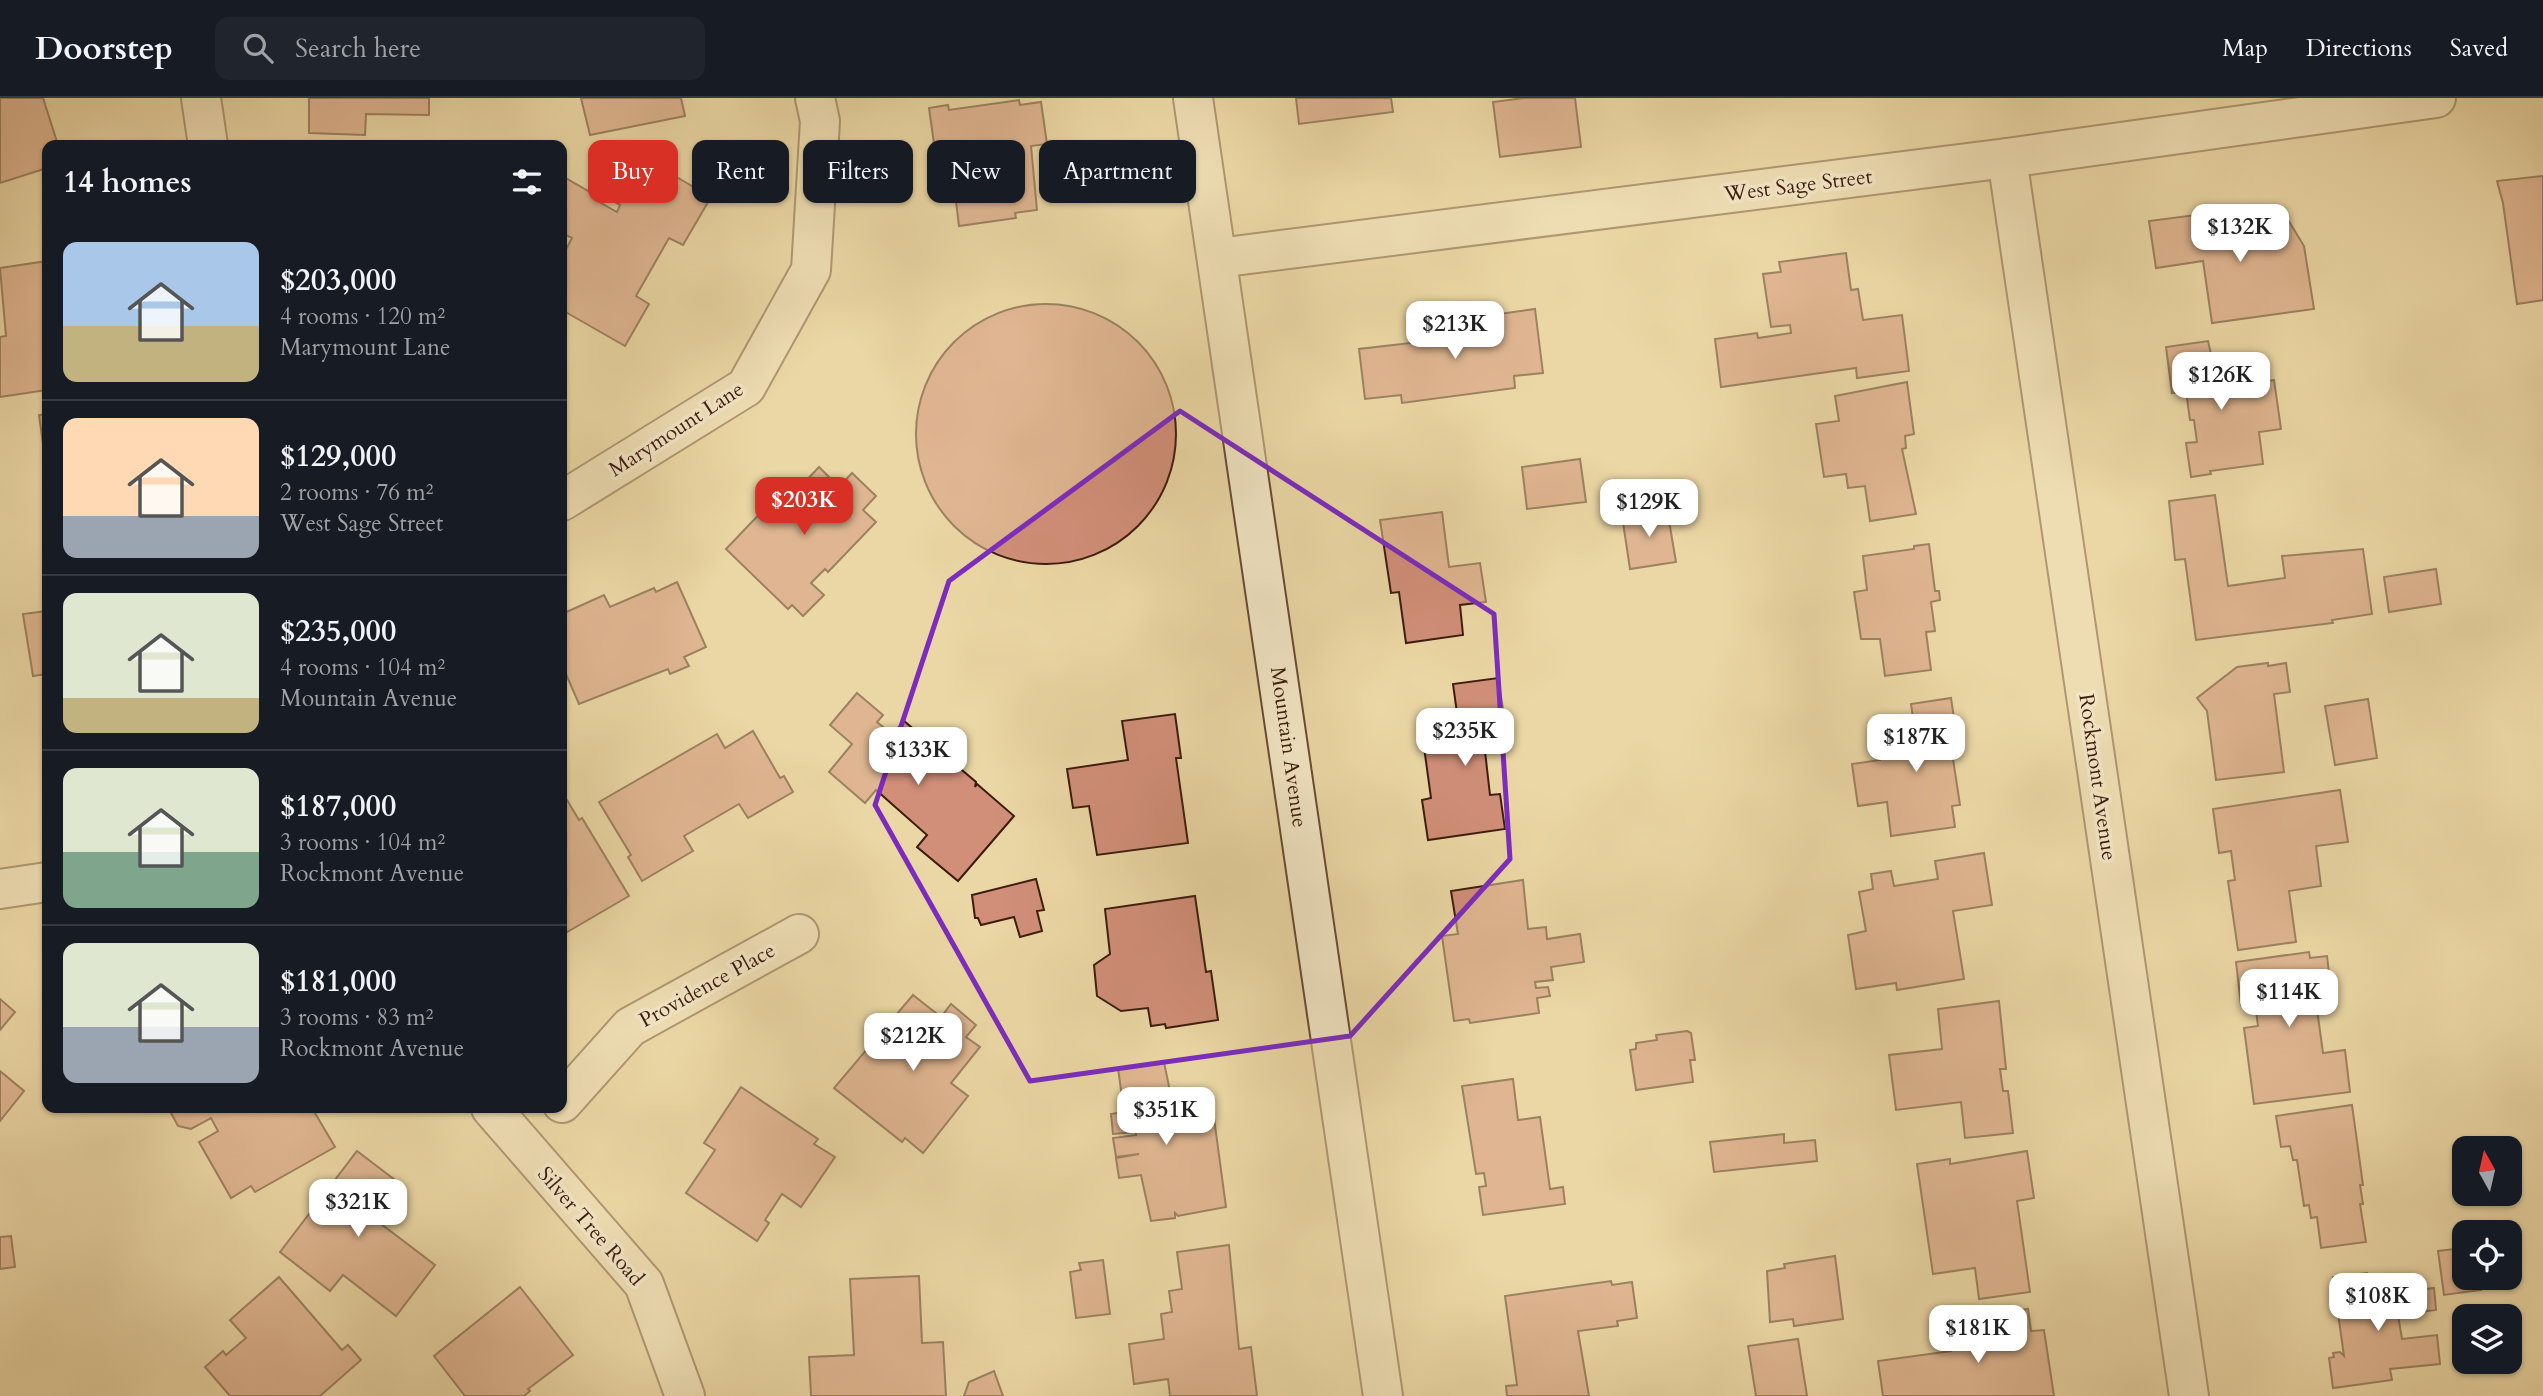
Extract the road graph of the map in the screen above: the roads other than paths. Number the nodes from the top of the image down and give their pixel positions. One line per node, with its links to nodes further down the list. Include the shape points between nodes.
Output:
1 (201, 98): 5 (street)
2 (816, 98): 8 (street, Marymount Lane, via 820,121 811,270 746,387)
3 (1193, 98): 7 (street, Mountain Avenue)
4 (2436, 98): 6 (street, West Sage Street)
5 (207, 140)
6 (2007, 159): 7 (street, West Sage Street); 18 (street, Rockmont Avenue)
7 (1218, 258): 17 (street, Mountain Avenue)
8 (567, 498)
9 (42, 883): 10 (street)
10 (0, 889)
11 (799, 934): 12 (street, Providence Place, via 630,1027)
12 (567, 1096)
13 (495, 1113): 15 (street, Silver Tree Road)
14 (552, 1113): 15 (street)
15 (522, 1146): 16 (street, Silver Tree Road, via 644,1284)
16 (685, 1396)
17 (1383, 1396)
18 (2189, 1396)

